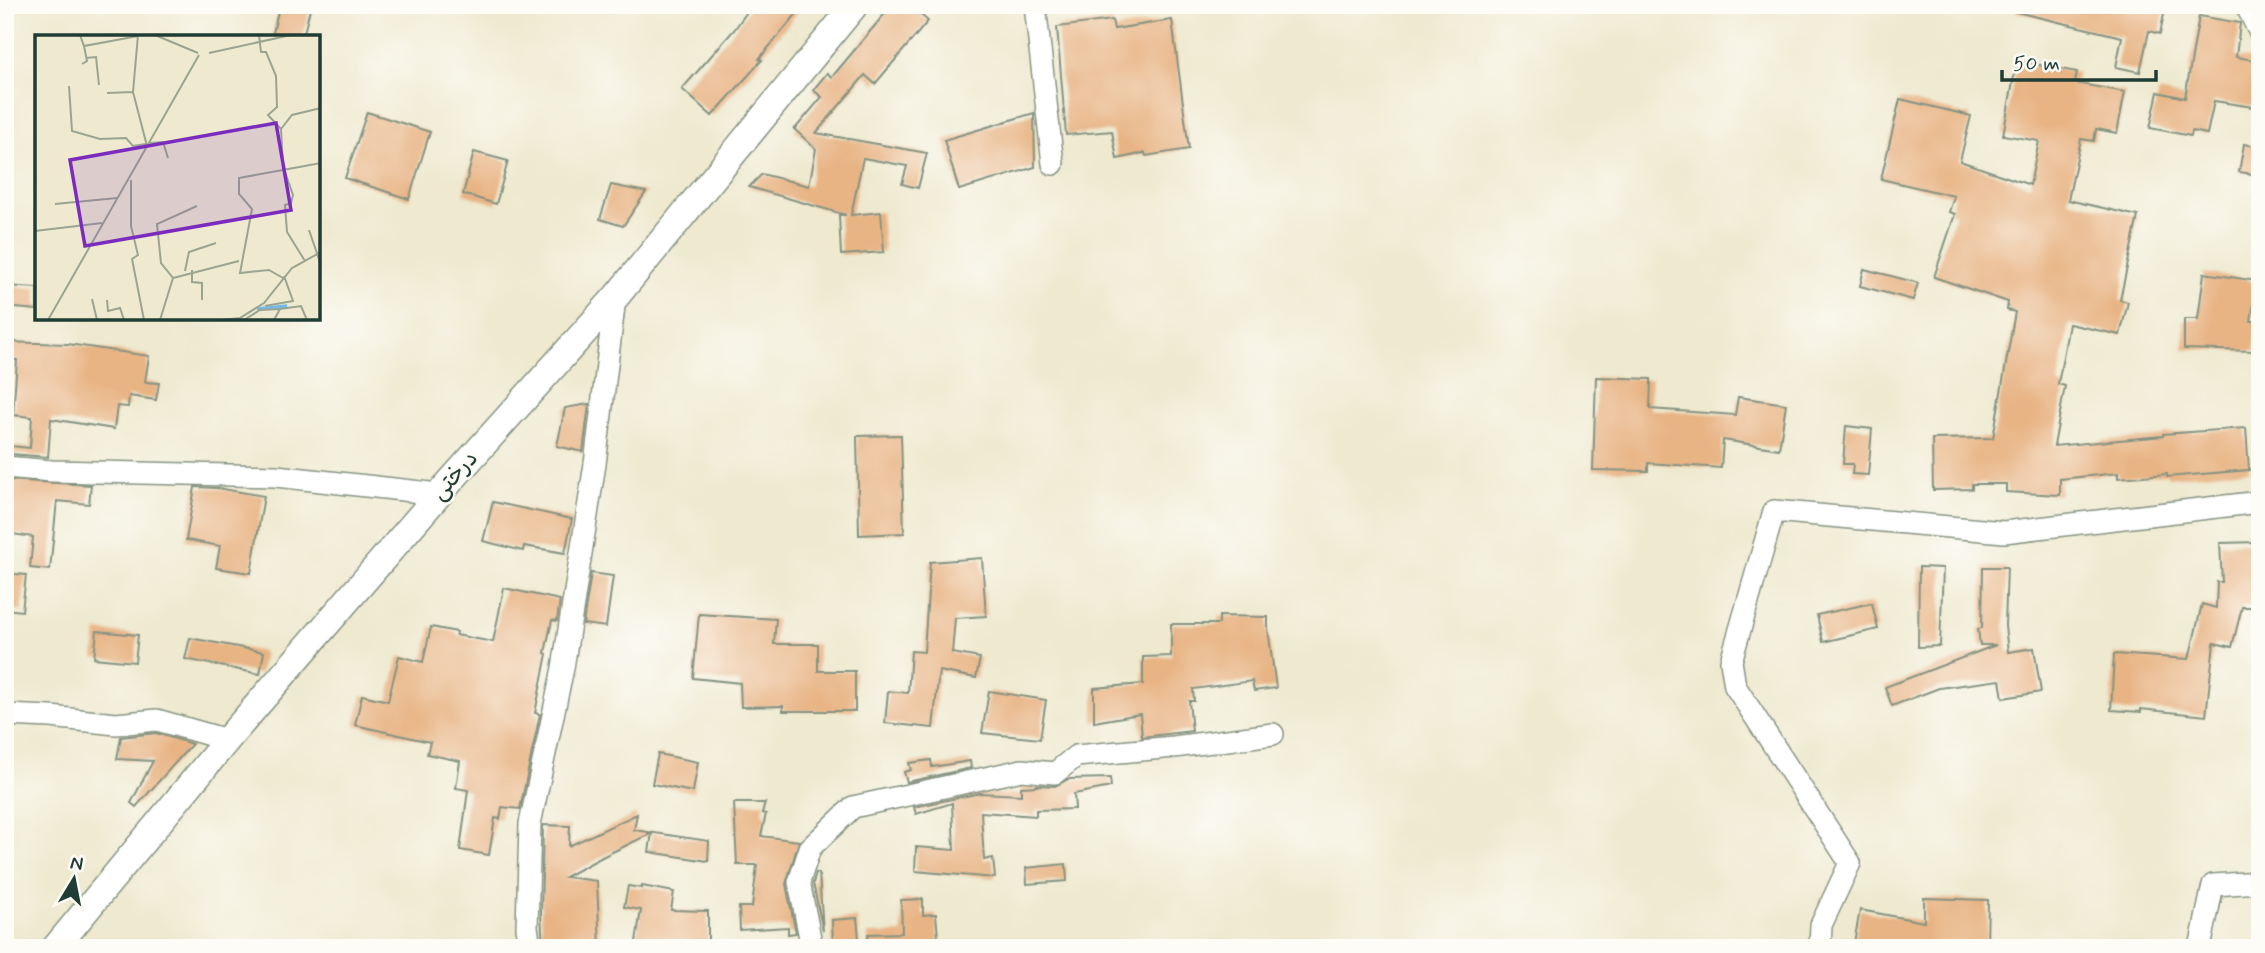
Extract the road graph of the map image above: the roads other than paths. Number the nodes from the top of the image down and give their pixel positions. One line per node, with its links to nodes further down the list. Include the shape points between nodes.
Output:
1 (855, 5): 6 (street, درختی)
2 (1035, 5): 5 (street)
3 (2246, 5): 4 (street)
4 (2260, 33)
5 (1053, 164)
6 (615, 298): 8 (street, درختی); 15 (street, via 565,654 530,824)
7 (5, 467): 8 (street, via 276,476)
8 (439, 494): 12 (street, درختی)
9 (2260, 502): 17 (street, via 2004,532 1774,511 1731,661 1735,686 1850,863 1821,925)
10 (5, 715): 12 (street, via 116,724 157,720)
11 (1273, 734): 16 (street, via 1076,755 1055,773 1022,770 853,807 810,848 799,882)
12 (227, 740): 14 (street, درختی)
13 (2260, 882): 18 (street, via 2213,885)
14 (55, 948)
15 (530, 948)
16 (812, 948)
17 (1820, 948)
18 (2200, 948)

